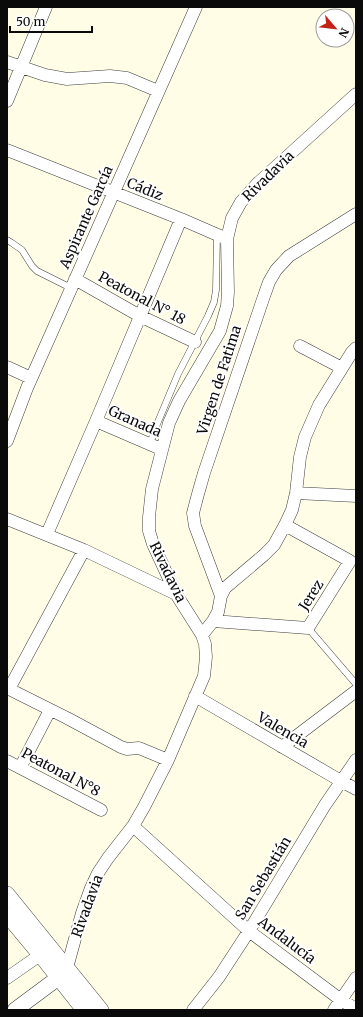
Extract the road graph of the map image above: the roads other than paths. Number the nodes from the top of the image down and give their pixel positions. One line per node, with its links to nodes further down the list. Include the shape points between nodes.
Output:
1 (46, 7): 4 (street)
2 (196, 7): 5 (street, Aspirante García)
3 (7, 62): 4 (street)
4 (21, 68): 5 (street, via 67,79 110,76 127,78); 7 (street)
5 (158, 91): 9 (street, Aspirante García)
6 (356, 94): 12 (street, Rivadavia, via 257,184 241,202)
7 (7, 101)
8 (7, 150): 9 (street, Cádiz)
9 (114, 192): 11 (street, Cádiz); 14 (street, Aspirante García)
10 (356, 214): 32 (street, Virgen de Fatima, via 289,256 269,282 204,473 193,513 195,526)
11 (181, 219): 12 (street, Cádiz); 15 (street)
12 (222, 237): 16 (lane, via 214,302); 24 (street, Rivadavia, via 228,292 224,319 220,331)
13 (7, 240): 14 (lane, Peatonal N° 18, via 22,250 37,271)
14 (73, 284): 15 (street, Peatonal N° 18); 21 (street, Aspirante García)
15 (140, 316): 16 (street, Peatonal N° 18); 22 (street)
16 (195, 342): 24 (lane, via 178,374 155,429)
17 (300, 346): 20 (street)
18 (356, 348): 20 (street)
19 (7, 367): 21 (street)
20 (342, 368): 25 (street, via 319,405 306,436 300,457)
21 (31, 378): 23 (street, Aspirante García)
22 (96, 420): 24 (street, Granada); 29 (street)
23 (7, 441)
24 (156, 446): 31 (street, Rivadavia, via 149,531)
25 (296, 493): 26 (street); 28 (street)
26 (356, 496)
27 (7, 519): 29 (street)
28 (285, 525): 32 (street, via 274,545 225,588); 34 (street, Jerez, via 350,561)
29 (47, 534): 30 (street)
30 (84, 550): 31 (street); 37 (street)
31 (176, 594): 35 (street, Rivadavia)
32 (221, 596): 33 (street, via 218,612)
33 (213, 621): 34 (street, Jerez); 35 (street)
34 (308, 628): 36 (lane)
35 (202, 635): 39 (street, Rivadavia, via 206,657 204,676)
36 (356, 684)
37 (8, 689): 40 (street)
38 (356, 691): 41 (street)
39 (195, 696): 41 (street, Valencia); 42 (street, Rivadavia)
40 (50, 710): 42 (street, via 121,747 139,748); 45 (street)
41 (282, 747): 46 (street, Valencia)
42 (168, 760): 49 (street, Rivadavia)
43 (356, 760): 46 (street, San Sebastián)
44 (7, 761): 45 (street, Peatonal N°8)
45 (20, 768): 48 (street, Peatonal N°8)
46 (341, 781): 47 (street, Valencia); 52 (street, San Sebastián)
47 (356, 789)
48 (100, 810)
49 (133, 826): 52 (street, Andalucía); 54 (street, Rivadavia, via 98,873)
50 (7, 894): 54 (street)
51 (7, 915): 53 (street)
52 (249, 931): 57 (street, Andalucía); 62 (street, San Sebastián, via 219,977)
53 (40, 955): 54 (street); 55 (street)
54 (62, 973): 59 (street); 60 (street); 61 (street)
55 (7, 978)
56 (356, 978): 57 (street)
57 (338, 1005): 58 (street, Andalucía)
58 (356, 1009)
59 (15, 1010)
60 (84, 1010)
61 (101, 1010)
62 (193, 1010)

